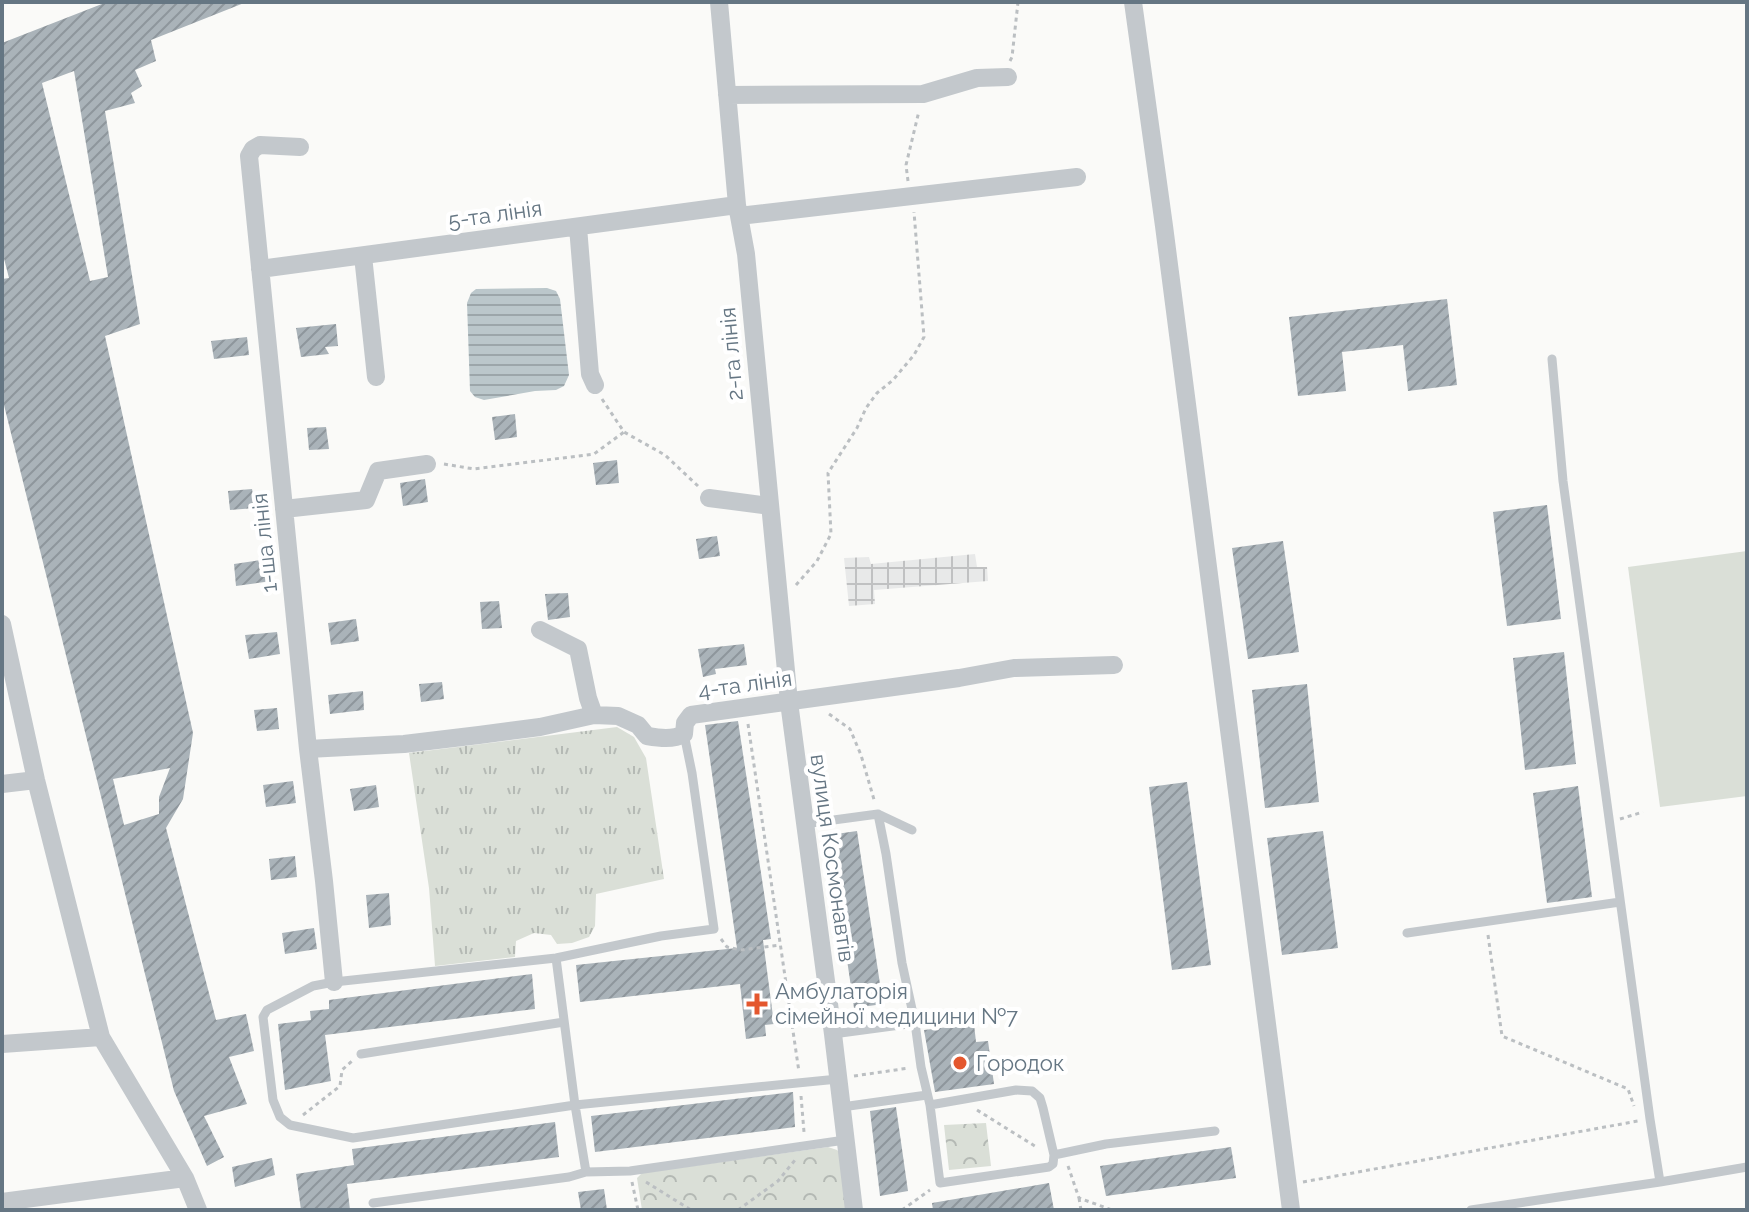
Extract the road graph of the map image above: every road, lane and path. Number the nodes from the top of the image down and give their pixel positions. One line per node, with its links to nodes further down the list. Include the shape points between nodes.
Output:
1 (719, 2): 6 (street, 2-га лінія)
2 (1018, 2): 4 (path, via 1012,57)
3 (1133, 2): 70 (street)
4 (1003, 78): 5 (street, via 977,78)
5 (923, 94): 6 (street); 9 (path, via 906,165)
6 (727, 95): 10 (street, 2-га лінія)
7 (300, 147): 13 (street, 1-ша лінія, via 260,145 249,156)
8 (1077, 177): 9 (street, 5-та лінія)
9 (910, 196): 10 (street, 5-та лінія); 22 (path, via 924,337 866,408 828,473 831,534)
10 (738, 211): 11 (street, 5-та лінія); 20 (street, 2-га лінія)
11 (578, 227): 12 (street, 5-та лінія); 16 (street)
12 (363, 256): 13 (street, 5-та лінія); 15 (street)
13 (260, 269): 21 (street, 1-ша лінія)
14 (1552, 359): 36 (lane)
15 (376, 377)
16 (595, 385): 17 (path)
17 (624, 432): 18 (path, via 594,454 474,469); 19 (path, via 677,464)
18 (427, 464): 21 (street, via 378,471 366,500)
19 (709, 498): 20 (street)
20 (770, 506): 27 (street, 2-га лінія)
21 (284, 509): 31 (street, 1-ша лінія)
22 (796, 585)
23 (2, 624): 32 (street)
24 (540, 630): 29 (street, via 578,649)
25 (1114, 665): 26 (street, 4-та лінія, via 1014,668)
26 (809, 699): 27 (street, 4-та лінія); 35 (path, via 850,729)
27 (789, 702): 28 (street, 4-та лінія); 37 (street, вулиця Космонавтів)
28 (746, 708): 30 (street, 4-та лінія, via 691,715); 43 (path)
29 (594, 715): 30 (street, via 618,716 660,739); 31 (street, via 464,737)
30 (684, 734): 41 (lane)
31 (308, 749): 45 (street, 1-ша лінія)
32 (36, 780): 33 (street); 49 (street)
33 (2, 784)
34 (1643, 812): 36 (path)
35 (878, 814): 37 (lane); 38 (lane); 47 (lane)
36 (1609, 822): 39 (lane)
37 (804, 824): 48 (street, вулиця Космонавтів)
38 (912, 830)
39 (1620, 902): 40 (lane); 68 (lane)
40 (1486, 921): 42 (lane); 70 (path, via 1502,1036 1628,1089 1640,1121)
41 (714, 929): 43 (path, via 727,947); 44 (lane)
42 (1407, 933)
43 (780, 945): 54 (path)
44 (556, 958): 45 (lane); 46 (lane)
45 (334, 982): 59 (lane, via 313,986 263,1017 273,1100)
46 (564, 1022): 51 (lane); 56 (lane)
47 (915, 1023): 48 (lane); 52 (lane)
48 (833, 1034): 53 (street, вулиця Космонавтів)
49 (101, 1037): 50 (street); 67 (street)
50 (2, 1044)
51 (361, 1054): 59 (path, via 342,1070 340,1086)
52 (921, 1067): 53 (path); 55 (lane)
53 (838, 1079): 54 (lane); 58 (street, вулиця Космонавтів)
54 (800, 1083): 56 (lane); 62 (path)
55 (927, 1095): 57 (lane); 58 (lane)
56 (575, 1105): 59 (lane, via 353,1138); 66 (lane)
57 (930, 1105): 63 (lane, via 1032,1091 1040,1098); 69 (lane)
58 (842, 1107): 61 (street, вулиця Космонавтів)
59 (290, 1125)
60 (1215, 1131): 63 (lane)
61 (845, 1140): 62 (lane); 78 (street, вулиця Космонавтів)
62 (805, 1146): 65 (lane); 77 (path, via 778,1181)
63 (1054, 1155): 69 (lane, via 1049,1167)
64 (1747, 1167): 68 (lane)
65 (630, 1171): 66 (lane); 75 (path); 76 (path)
66 (586, 1172): 73 (lane)
67 (185, 1178): 72 (street); 74 (street)
68 (1660, 1182): 82 (lane)
69 (940, 1183): 79 (path)
70 (1288, 1185): 81 (street)
71 (1079, 1198): 80 (path)
72 (2, 1202)
73 (373, 1203)
74 (198, 1210)
75 (638, 1210)
76 (691, 1210)
77 (738, 1210)
78 (854, 1210)
79 (902, 1210)
80 (1081, 1210)
81 (1291, 1210)
82 (1471, 1210)

